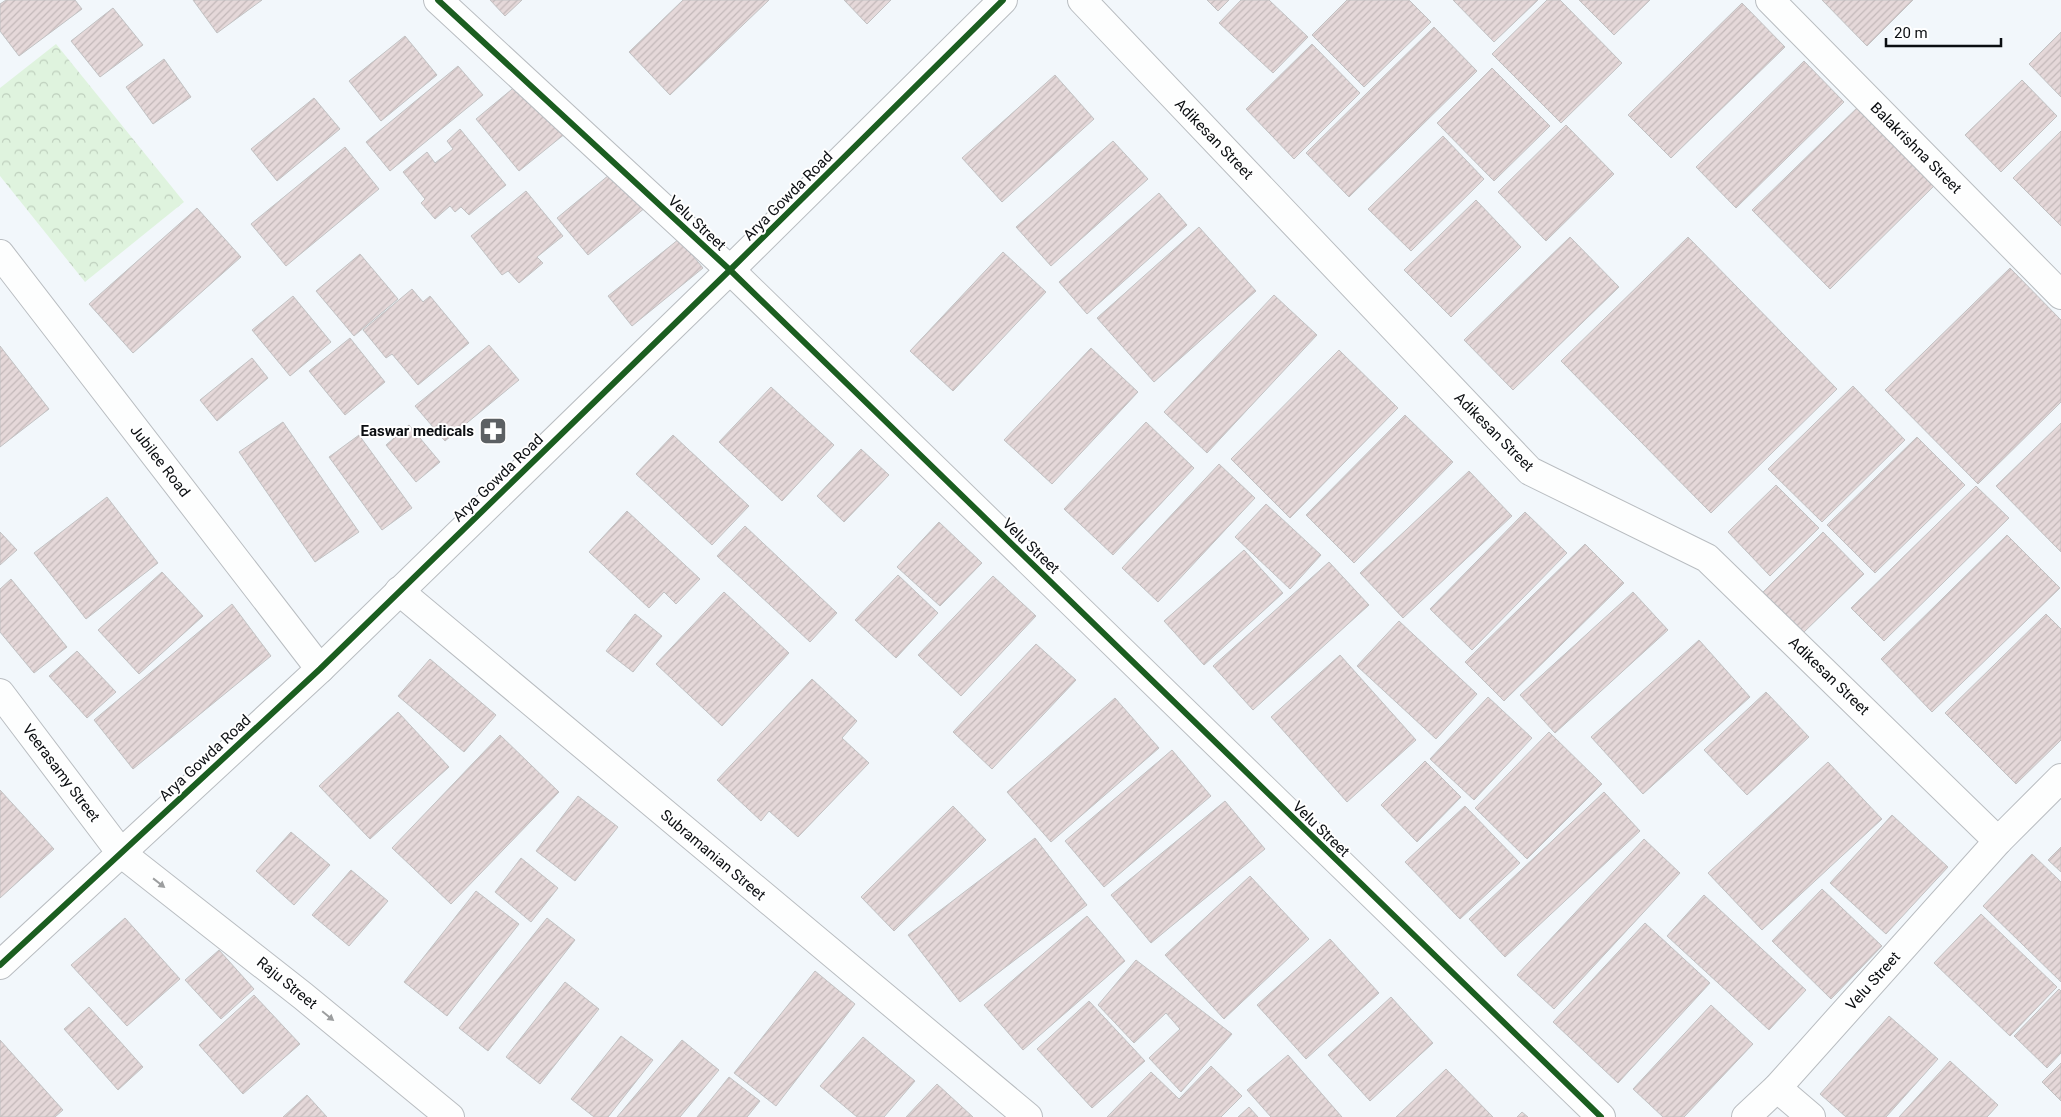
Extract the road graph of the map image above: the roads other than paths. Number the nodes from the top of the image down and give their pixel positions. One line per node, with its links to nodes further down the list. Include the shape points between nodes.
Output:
1 (438, 0): 6 (street, Velu Street)
2 (1003, 0): 6 (street, Arya Gowda Road)
3 (1082, 0): 12 (street, Adikesan Street, via 1530,471 1707,558)
4 (1770, 0): 7 (street, Balakrishna Street)
5 (0, 254): 9 (street, Jubilee Road)
6 (730, 270): 8 (street, Arya Gowda Road); 18 (street, Velu Street)
7 (2061, 295)
8 (399, 591): 9 (street, Arya Gowda Road); 17 (street, Subramanian Street)
9 (320, 669): 13 (street, Arya Gowda Road)
10 (0, 693): 13 (street, Veerasamy Street)
11 (2061, 778): 12 (street, Velu Street)
12 (1998, 841): 15 (street, Velu Street)
13 (121, 853): 14 (street, Arya Gowda Road); 16 (street, Raju Street, one-way to 16)
14 (0, 964)
15 (1777, 1088): 19 (street, Velu Street); 20 (street)
16 (450, 1117)
17 (1028, 1117)
18 (1601, 1117)
19 (1746, 1117)
20 (1810, 1117)

